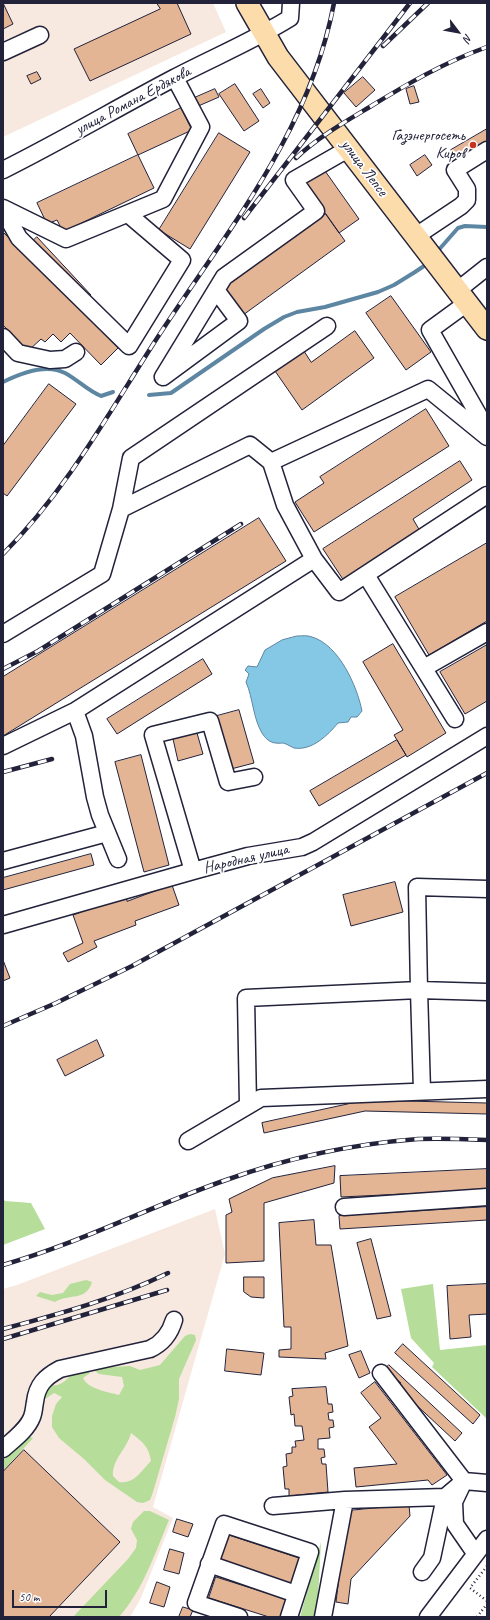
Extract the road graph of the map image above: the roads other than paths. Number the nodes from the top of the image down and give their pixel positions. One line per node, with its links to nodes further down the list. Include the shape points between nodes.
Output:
1 (247, 3): 3 (main road, улица Лепсе)
2 (290, 3): 3 (street, улица Романа Ердякова, via 290,18)
3 (263, 33): 6 (street, улица Романа Ердякова); 7 (main road, улица Лепсе, via 278,57)
4 (40, 35): 5 (street)
5 (3, 52)
6 (175, 78): 9 (street, улица Романа Ердякова); 11 (street, via 201,127 163,200)
7 (348, 149): 12 (main road, улица Лепсе); 14 (street, via 294,180 316,211 224,277)
8 (487, 150): 12 (street, via 455,170 467,189 467,200)
9 (3, 170)
10 (3, 209): 11 (street, via 66,239); 11 (street, via 19,238 128,346 182,260)
11 (128, 214)
12 (418, 239): 15 (main road, улица Лепсе)
13 (487, 268): 15 (street)
14 (216, 290): 14 (street, via 204,310 163,377 239,321)
15 (457, 290): 17 (main road, улица Лепсе); 20 (street, via 430,330)
16 (327, 326): 24 (street, via 131,458)
17 (487, 329)
18 (3, 337): 19 (street, via 18,353 50,360 64,359)
19 (76, 352)
20 (487, 430)
21 (487, 437): 22 (street, via 428,389)
22 (272, 462): 24 (street, via 250,445); 25 (street, via 285,505)
23 (487, 495): 26 (street)
24 (121, 509): 28 (street, via 102,574)
25 (314, 559): 26 (street, via 339,592); 30 (street)
26 (366, 575): 29 (street)
27 (487, 632): 29 (street)
28 (3, 634)
29 (424, 668): 31 (street)
30 (76, 711): 33 (street); 35 (street, via 84,736 95,797)
31 (455, 719)
32 (487, 736): 38 (street, Народная улица, via 313,842 302,847 248,856)
33 (3, 746)
34 (254, 777): 38 (street, Народная улица, via 228,782 210,721 153,735)
35 (107, 833): 36 (street); 37 (street)
36 (118, 858)
37 (3, 861)
38 (193, 871): 40 (street)
39 (487, 890): 41 (street, via 417,887)
40 (3, 925)
41 (419, 990): 42 (street); 44 (street); 45 (street, via 246,998)
42 (487, 992)
43 (487, 1089): 44 (street)
44 (422, 1092): 45 (street, via 261,1098)
45 (248, 1105): 46 (street)
46 (188, 1141)
47 (487, 1197): 48 (street)
48 (344, 1207)
49 (174, 1320): 51 (street, via 167,1336 157,1346 60,1369 49,1374 36,1391 34,1411 28,1425)
50 (381, 1372): 52 (street)
51 (3, 1449)
52 (464, 1481): 53 (street); 54 (street); 58 (street, via 454,1502 455,1524)
53 (487, 1484)
54 (445, 1497): 55 (street); 60 (street, via 432,1558)
55 (345, 1500): 56 (street); 64 (street)
56 (273, 1506)
57 (487, 1539): 58 (street)
58 (475, 1553): 65 (street)
59 (209, 1564): 61 (street); 61 (street, via 224,1524 310,1552); 62 (street, via 196,1604)
60 (422, 1572)
61 (296, 1594): 63 (street)
62 (239, 1617)
63 (289, 1617)
64 (323, 1617)
65 (428, 1617)

